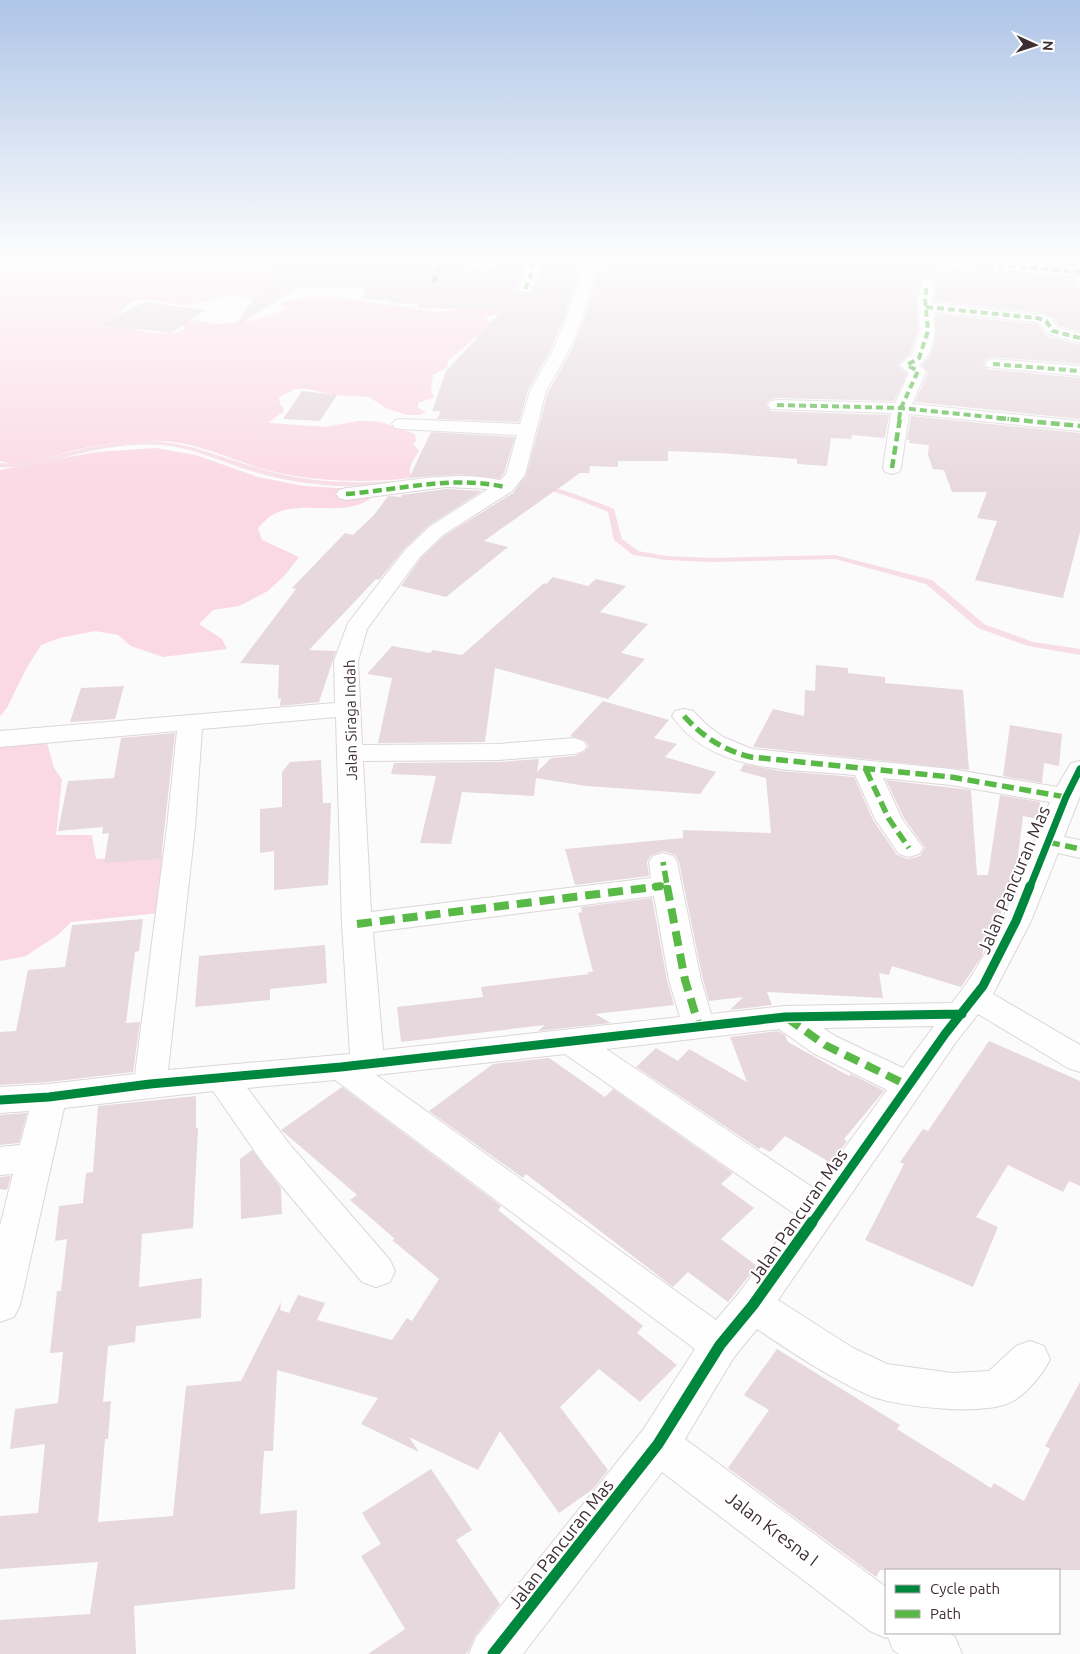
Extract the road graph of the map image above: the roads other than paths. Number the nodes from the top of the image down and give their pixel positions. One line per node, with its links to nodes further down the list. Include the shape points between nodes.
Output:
1 (567, 335): 9 (street, via 538,391)
2 (927, 335): 6 (street, via 919,358 907,365 918,370)
3 (993, 364): 4 (street)
4 (1080, 371)
5 (777, 404): 6 (street)
6 (901, 408): 8 (street); 10 (street)
7 (401, 424): 9 (street)
8 (1080, 426)
9 (528, 430): 11 (street)
10 (892, 468)
11 (509, 482): 12 (street, via 441,482 383,492); 13 (street, Jalan Siraga Indah, via 461,514 414,553 356,628 346,661)
12 (346, 494)
13 (348, 709): 15 (street); 18 (street, Jalan Siraga Indah)
14 (684, 716): 19 (street, via 707,739 736,753)
15 (190, 722): 16 (street); 31 (street, via 181,827)
16 (0, 739)
17 (574, 746): 18 (street, via 499,752)
18 (351, 753): 23 (street, Jalan Siraga Indah)
19 (866, 770): 20 (street); 22 (street, via 889,819)
20 (1073, 783): 21 (street, Jalan Pancuran Mas)
21 (1064, 845): 24 (street, Jalan Pancuran Mas, via 1016,921 983,986)
22 (909, 848)
23 (357, 924): 26 (street, via 665,874 686,980); 29 (street, Jalan Siraga Indah)
24 (968, 1006): 25 (street); 28 (street); 32 (street, Jalan Pancuran Mas)
25 (785, 1016): 26 (street); 32 (street, via 825,1045)
26 (699, 1026): 27 (street)
27 (570, 1040): 29 (street); 36 (street)
28 (1080, 1060)
29 (354, 1065): 30 (street); 40 (street, via 527,1205)
30 (221, 1077): 31 (street); 37 (street, via 278,1156)
31 (150, 1084): 33 (street)
32 (909, 1086): 36 (street, Jalan Pancuran Mas)
33 (49, 1097): 34 (street); 35 (street)
34 (0, 1100)
35 (17, 1160): 38 (street)
36 (819, 1210): 39 (street, Jalan Pancuran Mas)
37 (376, 1271)
38 (0, 1305)
39 (753, 1305): 40 (street, Jalan Pancuran Mas); 41 (street, via 839,1360 883,1382 952,1390 999,1388)
40 (720, 1345): 42 (street, Jalan Pancuran Mas)
41 (1030, 1359)
42 (658, 1444): 43 (street, Jalan Kresna I); 45 (street, Jalan Pancuran Mas)
43 (885, 1614)
44 (911, 1634): 46 (street)
45 (493, 1654)
46 (938, 1654)

